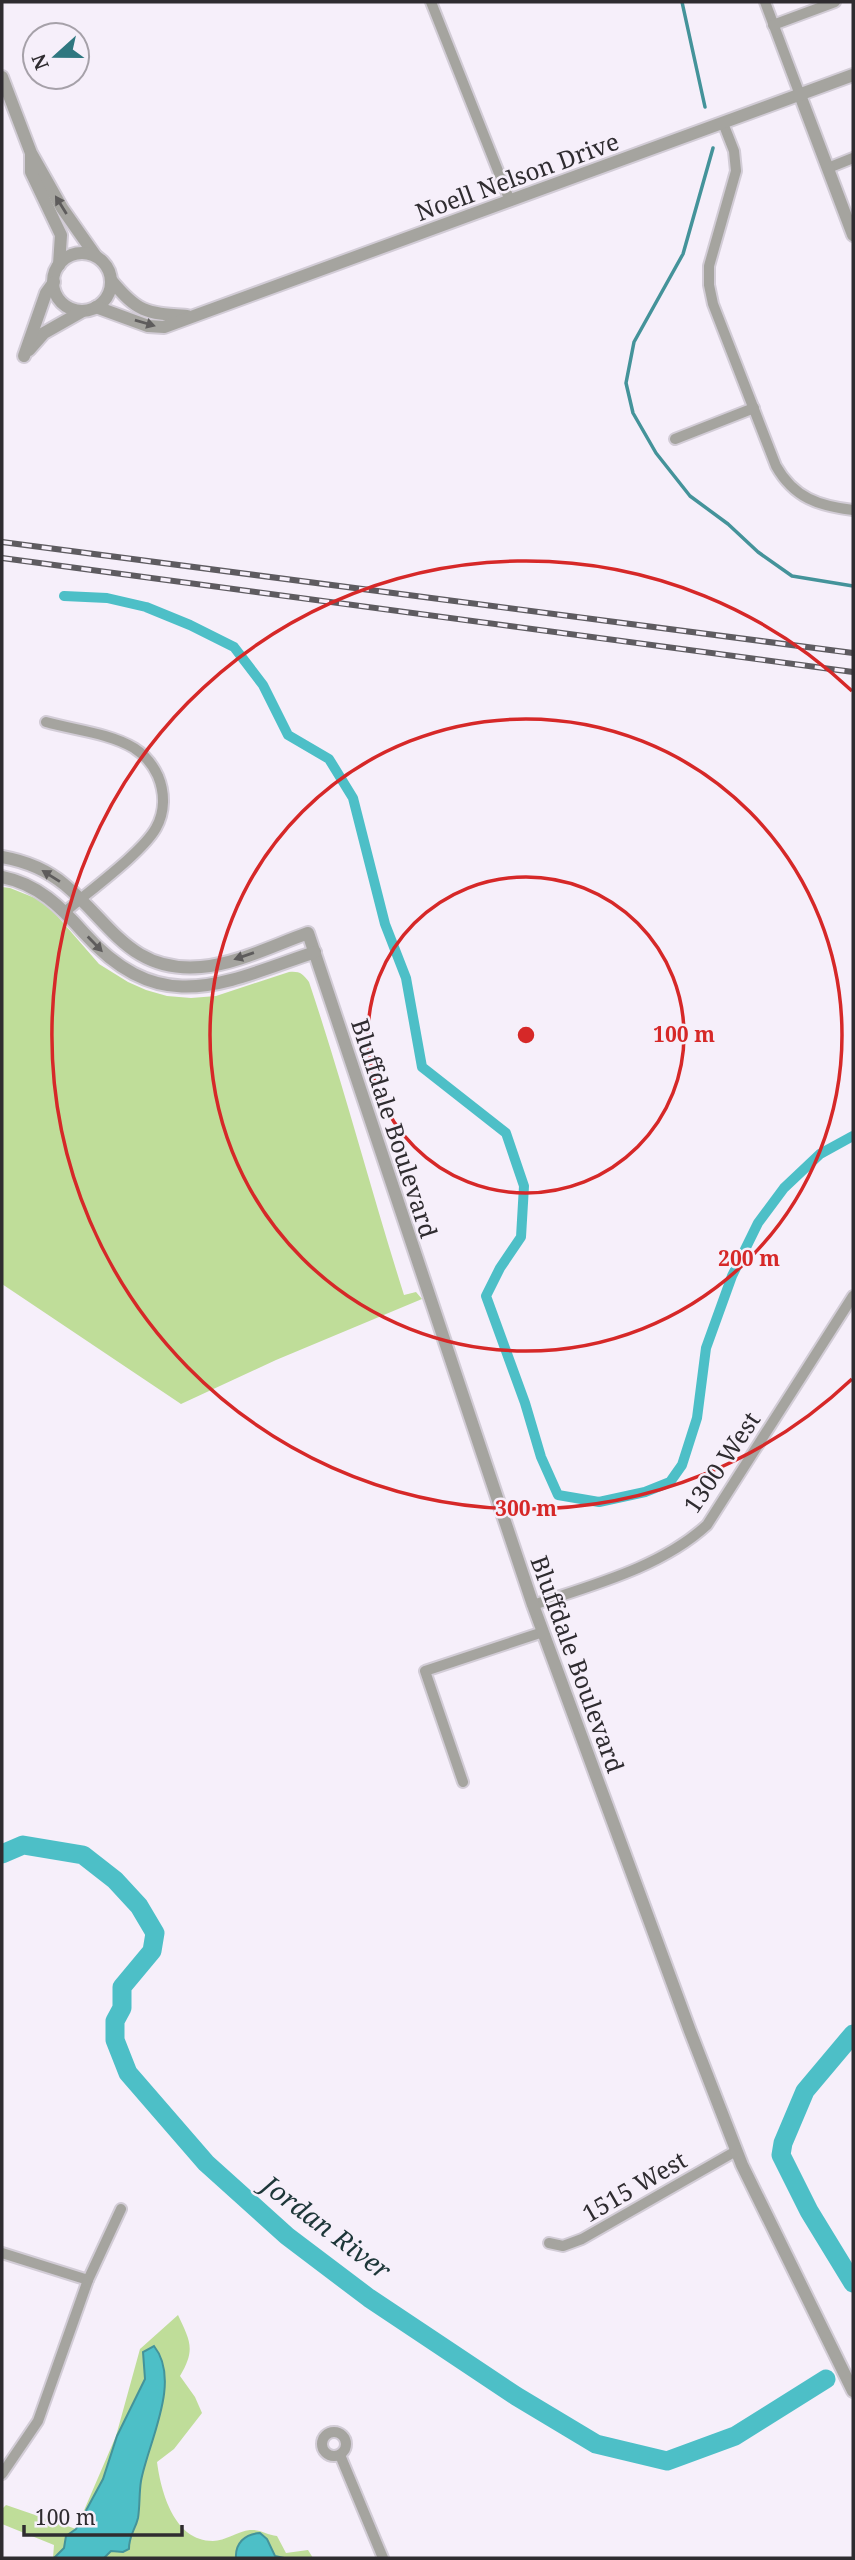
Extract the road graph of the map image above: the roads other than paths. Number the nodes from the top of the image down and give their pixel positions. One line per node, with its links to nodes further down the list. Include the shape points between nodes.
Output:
1 (431, 2): 12 (street)
2 (765, 2): 4 (street)
3 (835, 2): 4 (street)
4 (774, 25): 7 (street)
5 (853, 75): 7 (street, Noell Nelson Drive)
6 (2, 78): 9 (street)
7 (800, 94): 8 (street, Noell Nelson Drive); 11 (street)
8 (723, 123): 12 (street, Noell Nelson Drive); 21 (street, via 736,171 709,266 709,285)
9 (31, 153): 14 (street, one-way to 9); 15 (street, via 31,173 61,235)
10 (853, 158): 11 (street)
11 (828, 168): 13 (street)
12 (510, 201): 20 (street, Noell Nelson Drive)
13 (853, 235)
14 (95, 255): 15 (street, via 75,252); 16 (street)
15 (59, 265): 17 (street)
16 (111, 280): 18 (street, via 109,294); 20 (street, Noell Nelson Drive, via 142,310)
17 (54, 282): 19 (street, via 62,303); 19 (street, via 24,356 44,333)
18 (96, 307): 19 (street); 20 (street, Noell Nelson Drive, one-way to 20, via 148,326 164,327)
19 (82, 312)
20 (195, 316)
21 (754, 408): 22 (street); 23 (street, via 776,466 791,488 816,503)
22 (675, 439)
23 (853, 510)
24 (46, 722): 27 (street, via 135,748 156,771 163,792 161,816 149,838)
25 (2, 857): 27 (street, one-way to 25, via 43,870)
26 (2, 877): 28 (street, via 36,889)
27 (80, 899): 28 (street); 29 (street, Bluffdale Boulevard, one-way to 27, via 308,933 220,963 177,967 130,949)
28 (65, 912): 29 (street, one-way to 29, via 125,970 176,987 227,982)
29 (315, 952): 31 (street, Bluffdale Boulevard)
30 (853, 1296): 31 (street, 1300 West, via 707,1525 652,1561)
31 (533, 1605): 32 (street, Bluffdale Boulevard)
32 (542, 1632): 33 (street, via 425,1671); 34 (street, Bluffdale Boulevard)
33 (463, 1782)
34 (736, 2151): 36 (street, 1515 West, via 582,2239 563,2246); 39 (street, Bluffdale Boulevard)
35 (121, 2209): 38 (street)
36 (549, 2243)
37 (2, 2253): 38 (street)
38 (88, 2280): 41 (street, via 38,2421)
39 (853, 2392)
40 (340, 2455): 42 (street)
41 (2, 2474)
42 (383, 2558)

